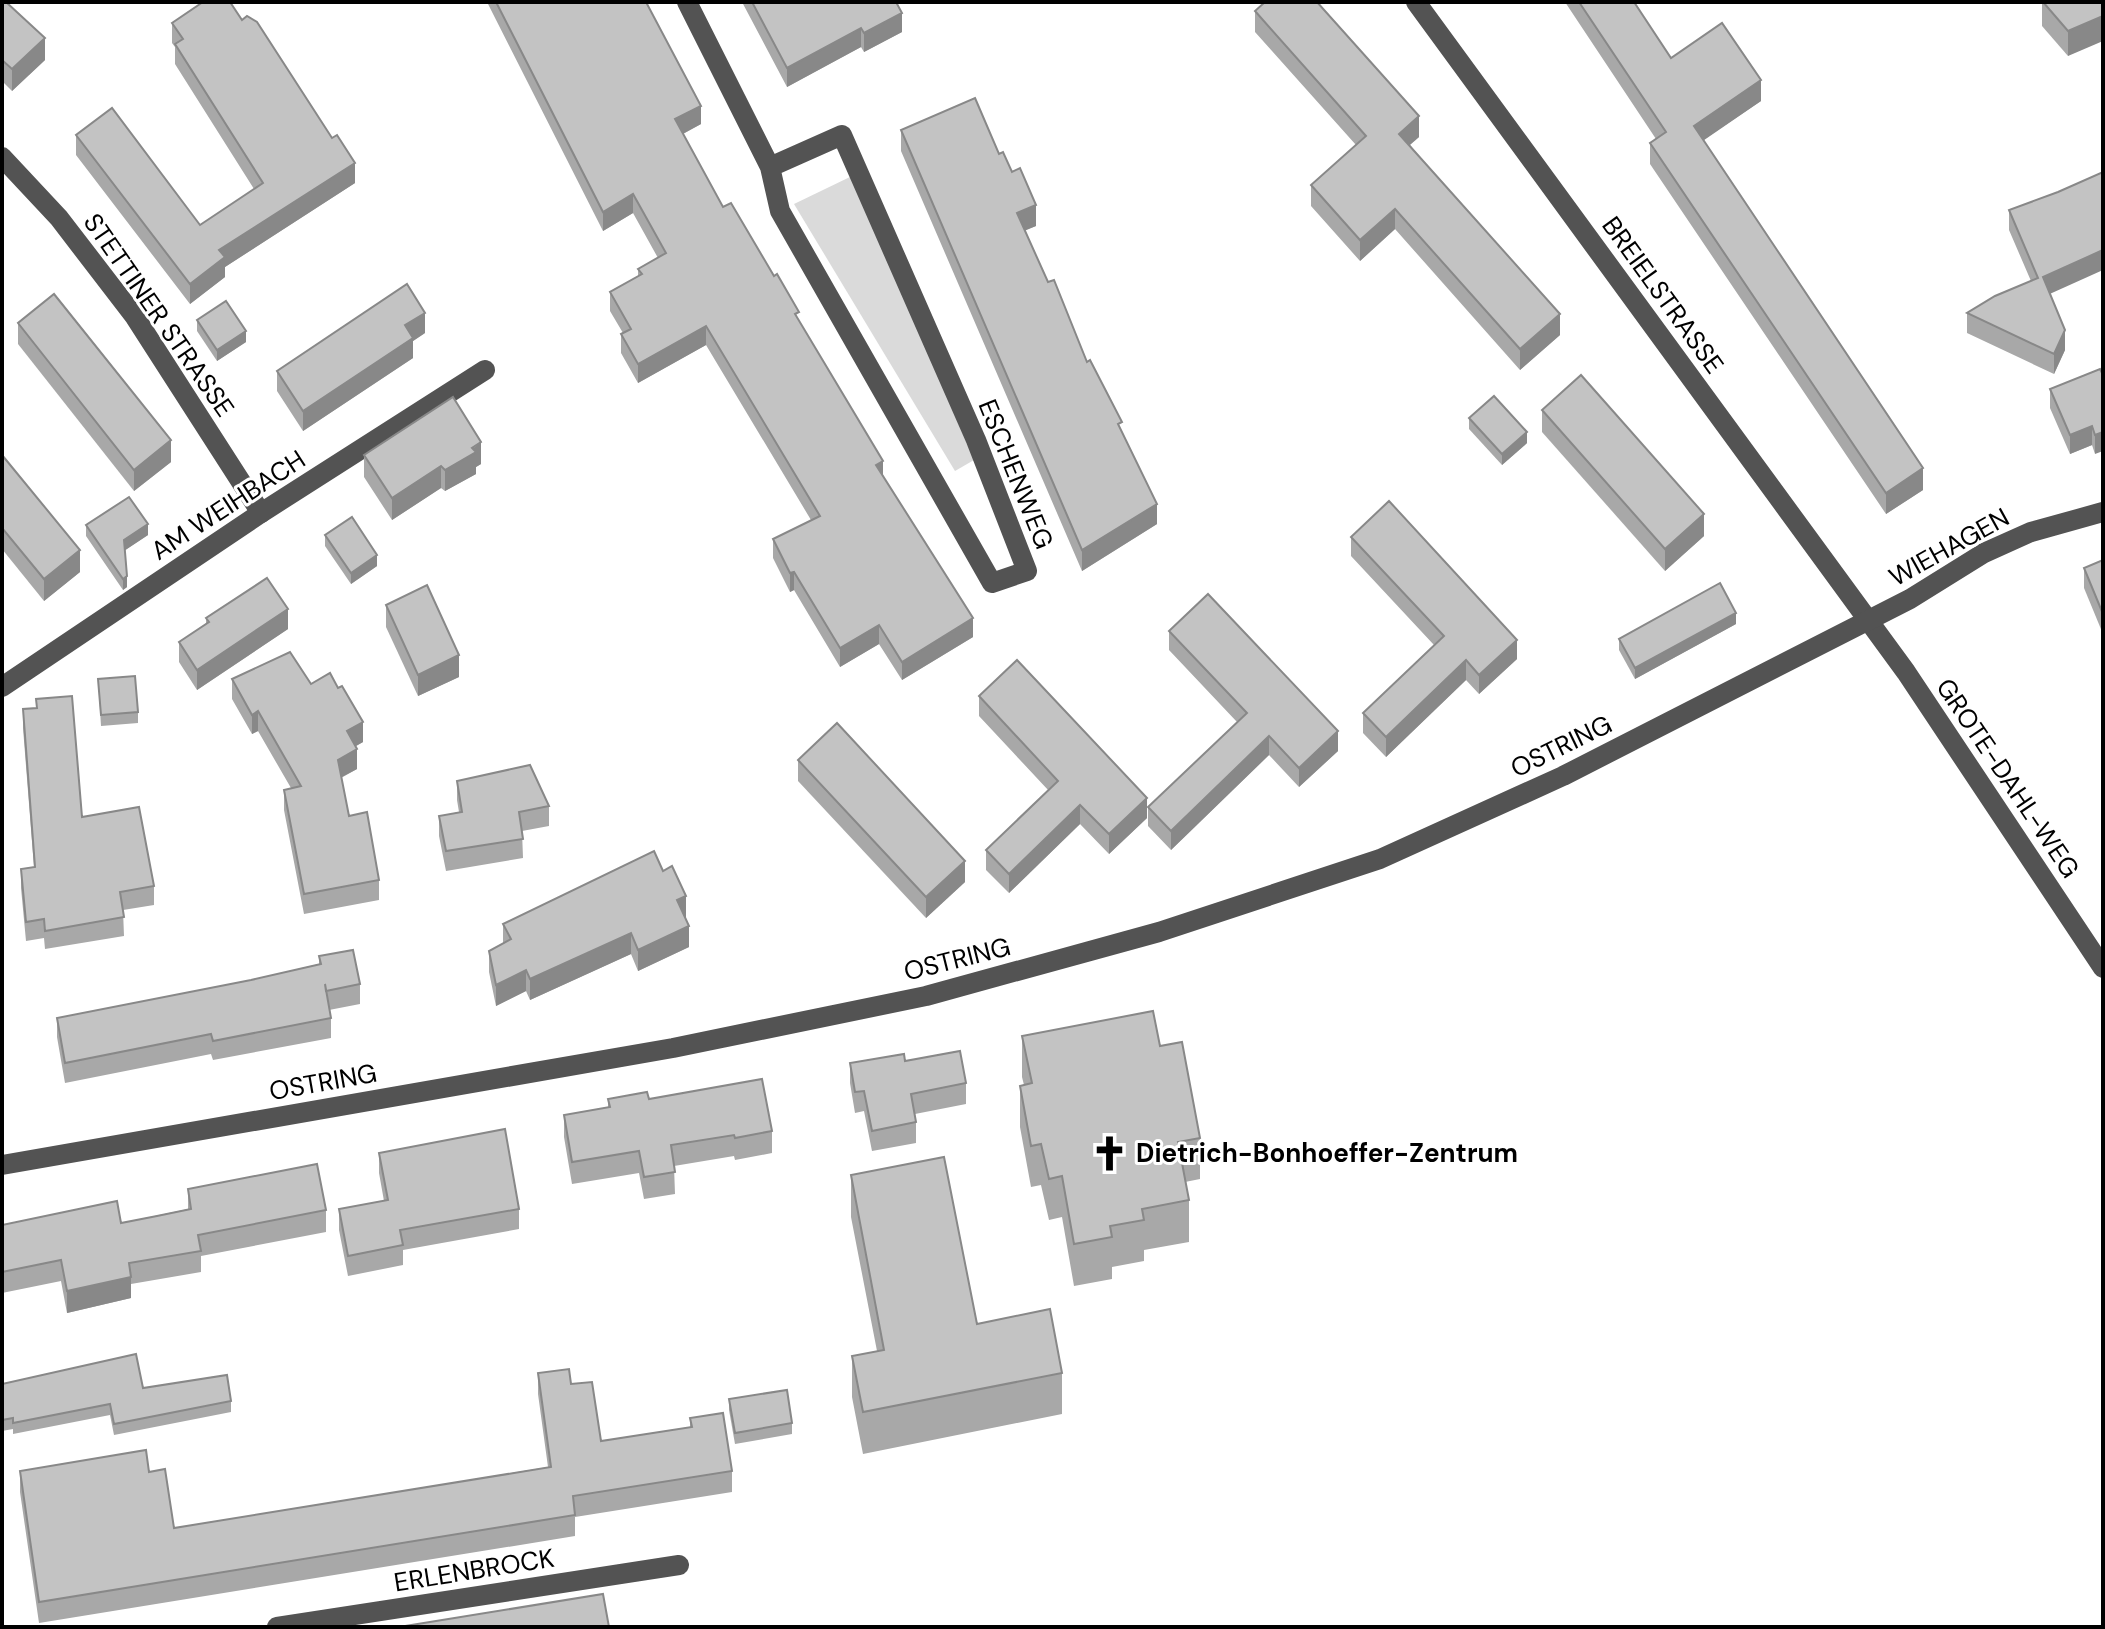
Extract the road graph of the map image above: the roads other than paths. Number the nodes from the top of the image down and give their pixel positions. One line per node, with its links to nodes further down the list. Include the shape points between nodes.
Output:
1 (687, 2): 4 (street, ESCHENWEG)
2 (1416, 2): 8 (street, BREIELSTRASSE)
3 (2, 157): 7 (street, STETTINER STRASSE, via 59,218 135,317)
4 (770, 167): 4 (street, ESCHENWEG, via 842,135 976,440 1027,571 992,583 780,211)
5 (485, 370): 7 (street, AM WEIHBACH)
6 (2103, 512): 8 (street, WIEHAGEN, via 2031,532 1984,553)
7 (261, 513): 9 (street, AM WEIHBACH)
8 (1867, 619): 10 (street, GROTE-DAHL-WEG); 12 (street, OSTRING, via 1563,776 1380,859 1159,932 926,996 673,1048)
9 (2, 687)
10 (2103, 968)
11 (2, 1158): 12 (street)
12 (2, 1165)
13 (679, 1565): 14 (street, ERLENBROCK)
14 (277, 1627)

